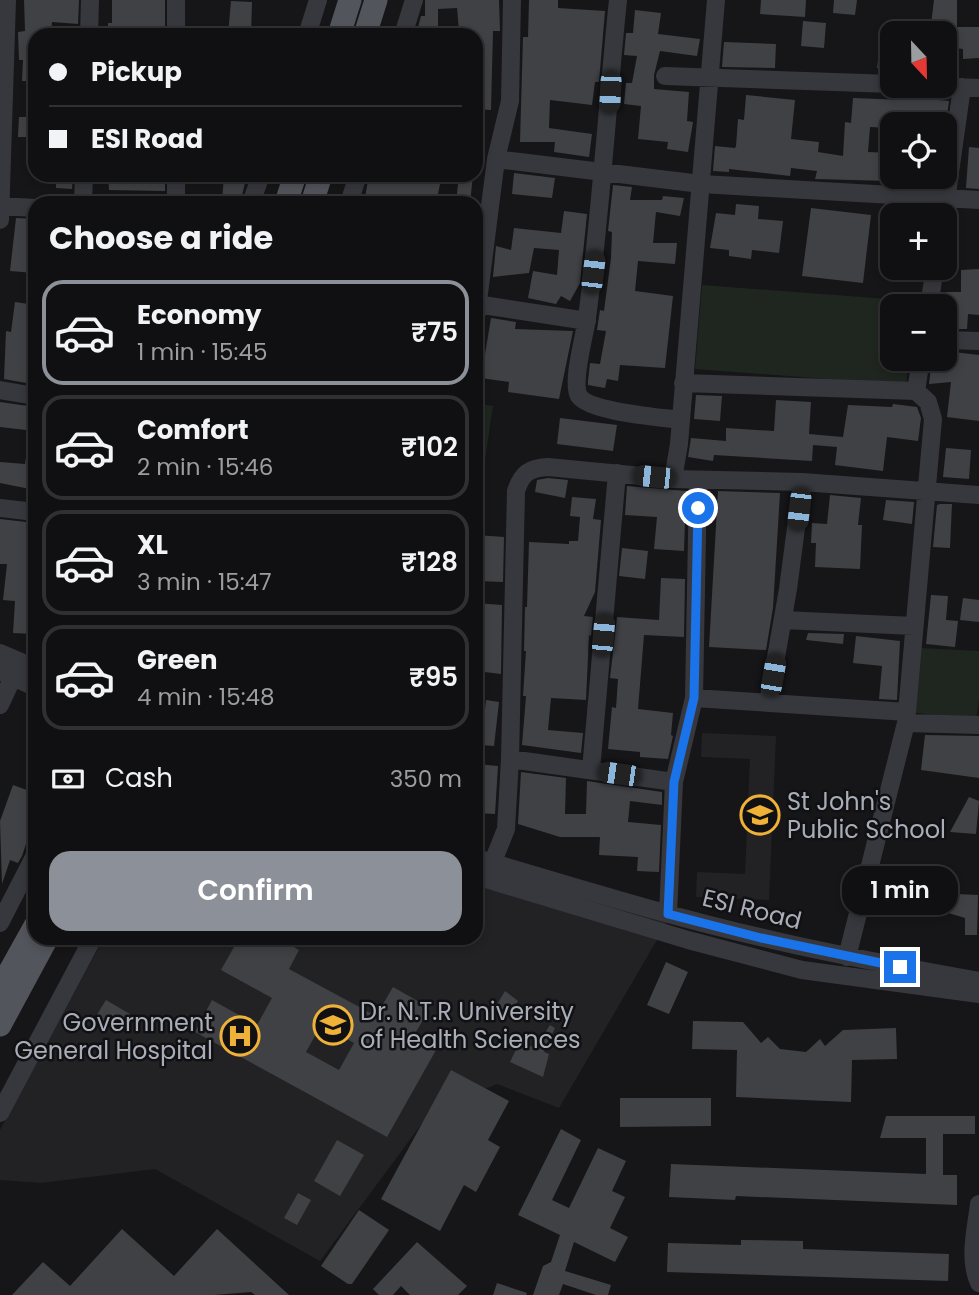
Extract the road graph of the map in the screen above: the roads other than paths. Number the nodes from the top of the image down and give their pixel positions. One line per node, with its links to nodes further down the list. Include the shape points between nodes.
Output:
1 (7, 0): 29 (street)
2 (90, 0): 11 (street)
3 (176, 0): 12 (street)
4 (318, 0): 13 (street)
5 (350, 0): 14 (main road)
6 (376, 0): 15 (main road)
7 (414, 0): 16 (street)
8 (512, 0): 21 (street, via 510,101)
9 (618, 0): 22 (street)
10 (716, 0): 18 (street)
11 (89, 28)
12 (176, 28)
13 (309, 28)
14 (341, 28)
15 (367, 28)
16 (405, 28)
17 (665, 76): 18 (street)
18 (710, 78): 19 (street); 23 (street)
19 (880, 84)
20 (971, 87): 26 (street)
21 (496, 159): 22 (street); 30 (street)
22 (605, 173): 23 (street); 32 (street)
23 (701, 184): 25 (street); 36 (street)
24 (979, 200): 27 (street)
25 (903, 203)
26 (946, 203)
27 (957, 205)
28 (28, 208): 29 (street)
29 (1, 210)
30 (483, 262)
31 (483, 310): 32 (street)
32 (587, 321): 40 (street, via 576,387 580,398 592,406)
33 (957, 340): 34 (street)
34 (979, 341)
35 (919, 371): 38 (street)
36 (682, 383): 38 (street); 40 (street)
37 (0, 390): 39 (street)
38 (916, 391): 45 (street, via 928,402 933,419)
39 (28, 395)
40 (680, 420): 42 (street)
41 (617, 473): 42 (street); 60 (street, via 548,467 532,468 520,477 512,581); 61 (street)
42 (673, 479): 43 (street)
43 (698, 481): 44 (street); 55 (street)
44 (802, 482): 45 (street); 49 (street)
45 (926, 491): 46 (street); 50 (street)
46 (979, 495)
47 (0, 508): 48 (street)
48 (28, 511)
49 (783, 620): 50 (street); 56 (street)
50 (914, 626): 58 (street)
51 (0, 653): 52 (street)
52 (28, 665)
53 (6, 674): 54 (street); 57 (street)
54 (28, 684)
55 (694, 698): 56 (street); 62 (street)
56 (768, 703): 58 (street)
57 (0, 705)
58 (906, 718): 59 (street); 72 (street)
59 (979, 725)
60 (510, 759): 61 (street); 63 (street, via 506,829)
61 (592, 770): 62 (street)
62 (674, 782): 67 (street)
63 (483, 866)
64 (483, 868): 67 (street, ESI Road)
65 (483, 868): 75 (street, ESI Road, via 688,940 803,970)
66 (28, 869): 68 (street)
67 (668, 914): 72 (street, ESI Road)
68 (0, 923)
69 (28, 939): 74 (main road)
70 (43, 945): 76 (main road)
71 (89, 945): 77 (street)
72 (847, 957): 73 (street, ESI Road)
73 (979, 981)
74 (0, 989)
75 (979, 994)
76 (0, 1025)
77 (0, 1113)
78 (979, 1204): 79 (street, via 974,1266)
79 (979, 1283)

